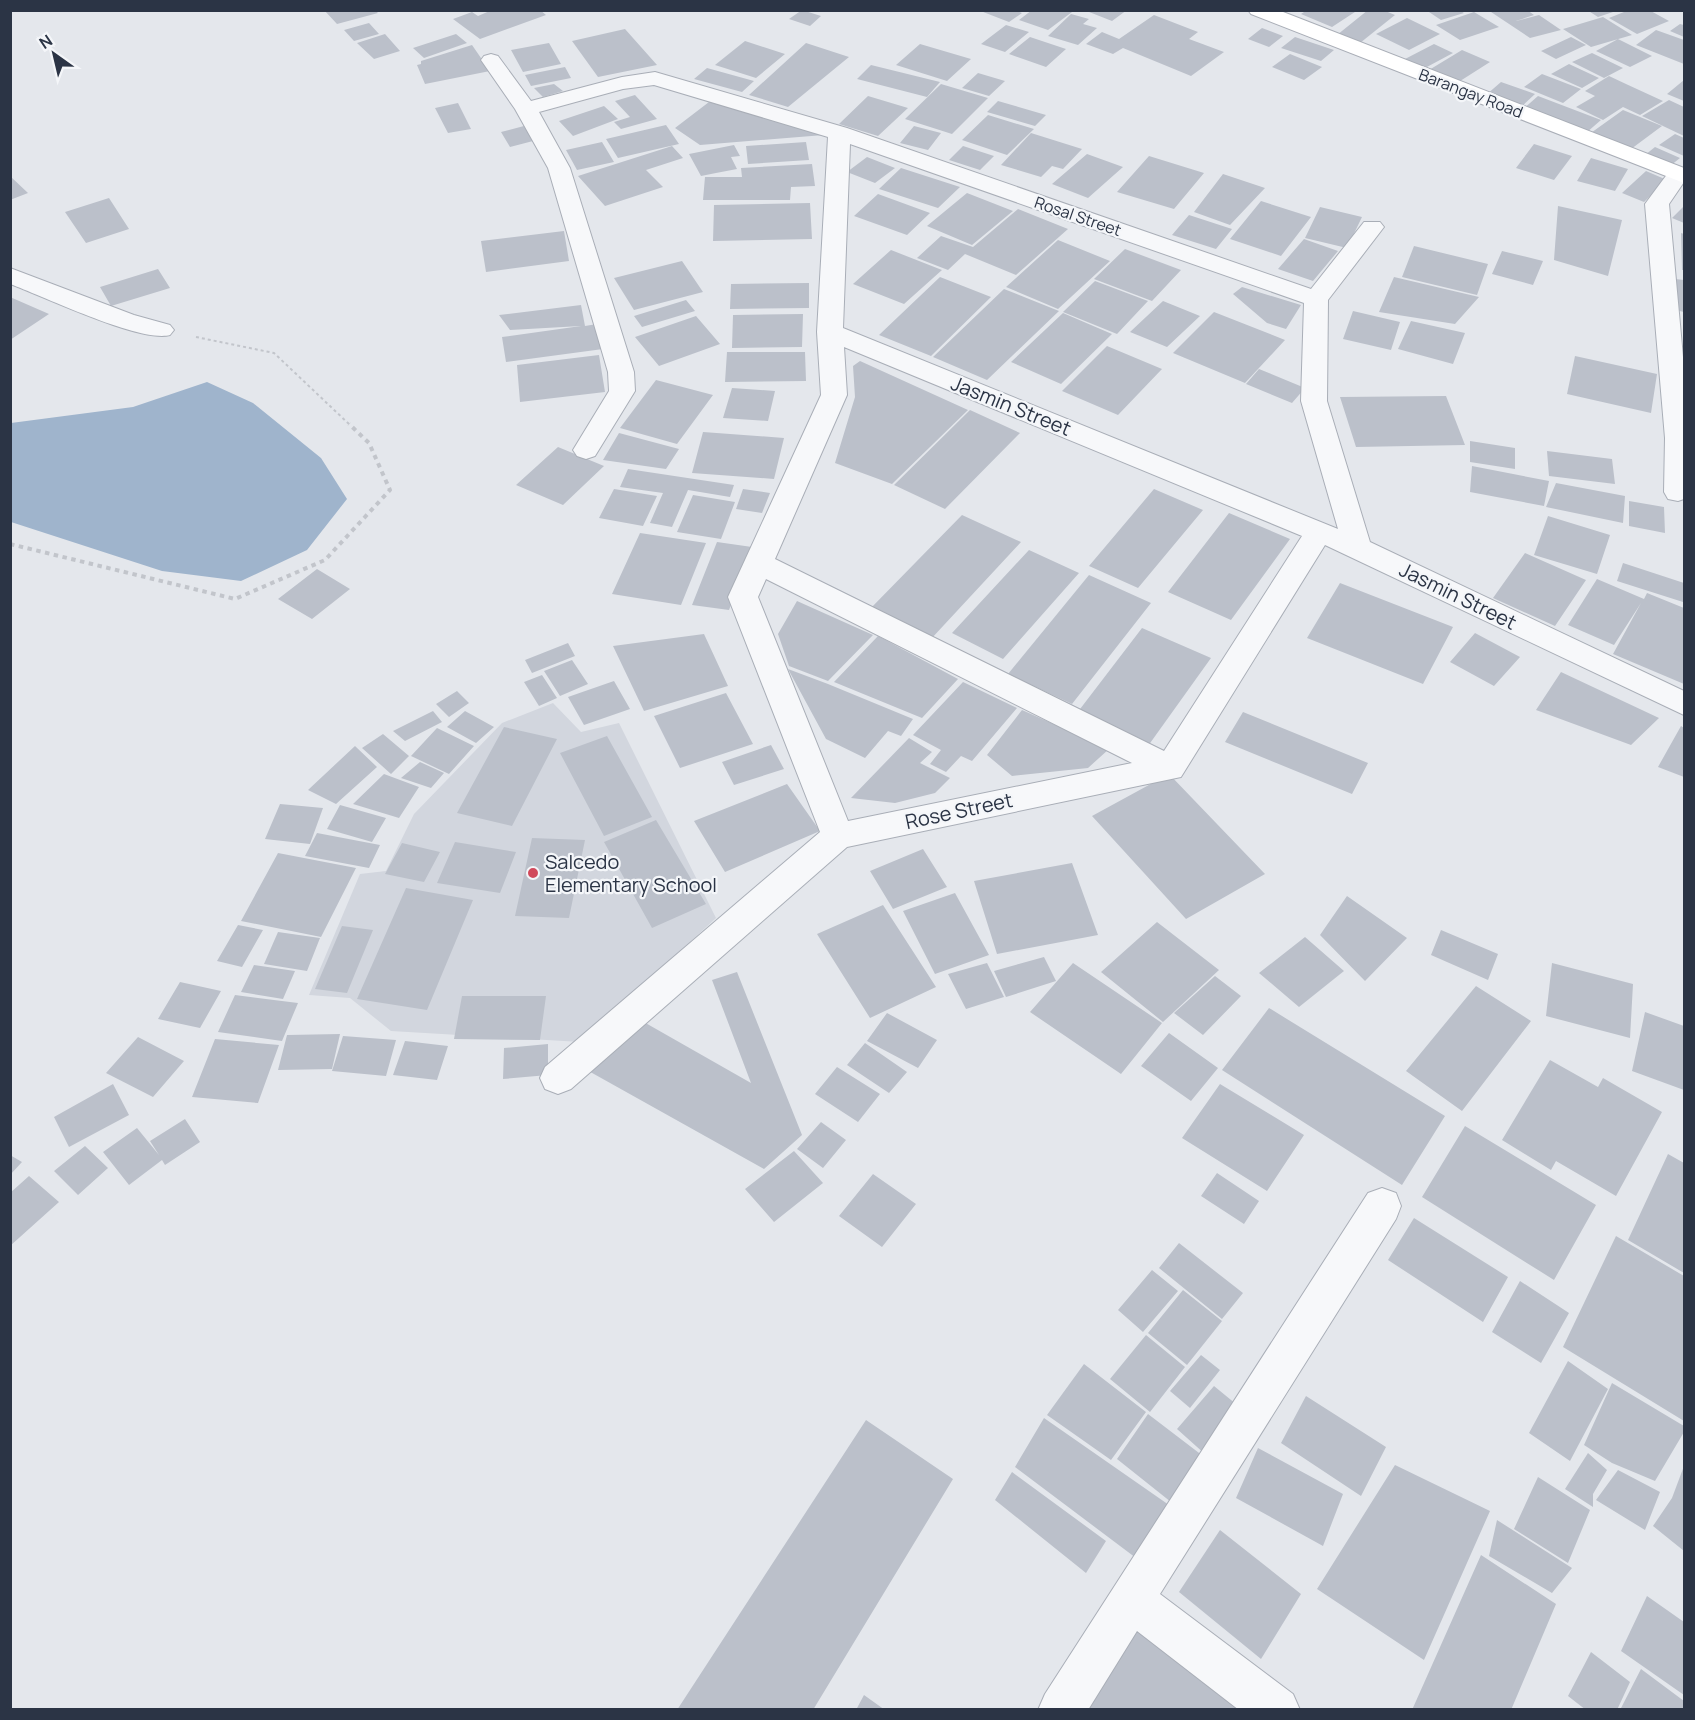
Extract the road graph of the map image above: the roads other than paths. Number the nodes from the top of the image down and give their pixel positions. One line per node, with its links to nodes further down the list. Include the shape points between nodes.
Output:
1 (1258, 10): 5 (street, Barangay Road)
2 (491, 60): 3 (street)
3 (526, 109): 4 (street, Rosal Street, via 655,78); 11 (street, via 559,168 624,382)
4 (839, 133): 8 (street, Rosal Street); 10 (street)
5 (1682, 175): 12 (street, via 1657,204 1678,438)
6 (1372, 227): 8 (street)
7 (10, 275): 9 (street, via 125,321)
8 (1316, 299): 14 (street, via 1314,401)
9 (160, 330)
10 (830, 332): 13 (street, Jasmin Street); 15 (street, via 834,395)
11 (586, 450)
12 (1678, 492)
13 (1319, 532): 14 (street, Jasmin Street); 17 (street)
14 (1358, 548): 16 (street, Jasmin Street)
15 (759, 563): 17 (street); 18 (street, via 743,597)
16 (1684, 705)
17 (1170, 768): 18 (street, Rose Street)
18 (838, 836): 19 (street, Rose Street)
19 (558, 1078)
20 (1382, 1206): 21 (street)
21 (1130, 1599): 22 (street); 23 (street)
22 (1061, 1710)
23 (1278, 1710)

